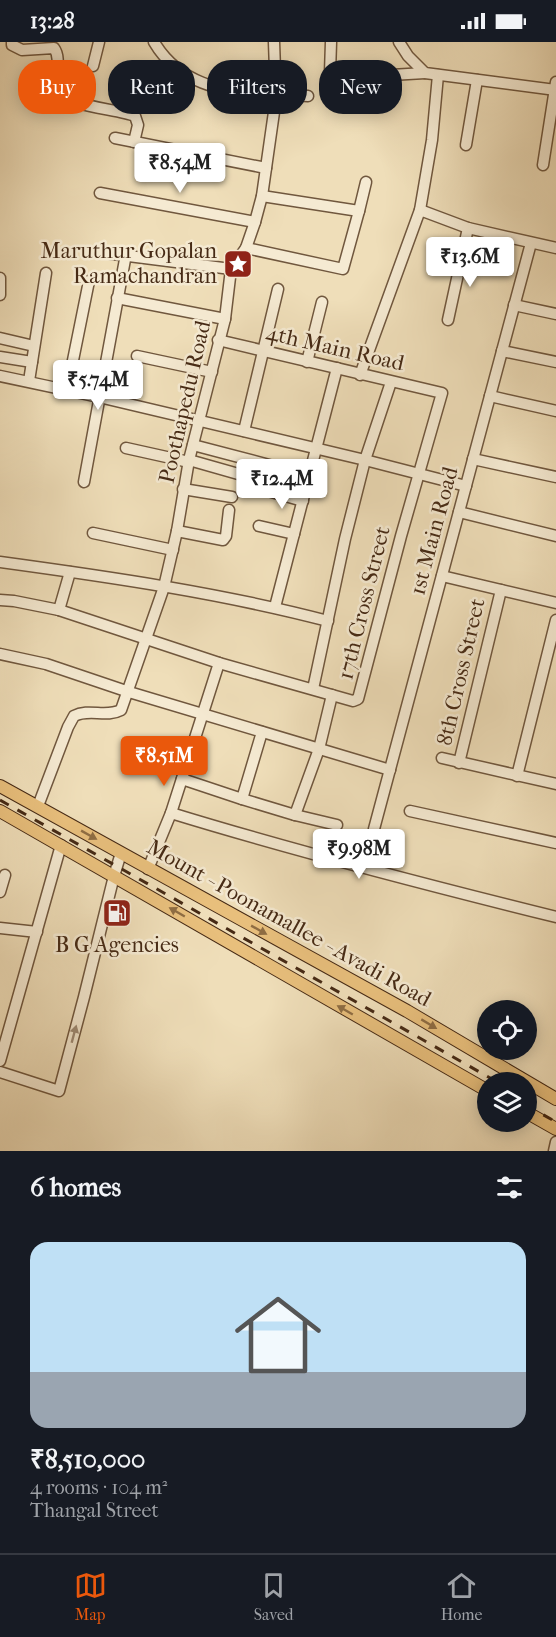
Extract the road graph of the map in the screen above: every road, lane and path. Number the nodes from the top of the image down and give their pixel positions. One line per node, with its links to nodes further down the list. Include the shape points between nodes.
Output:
1 (99, 42): 8 (street)
2 (154, 42): 13 (street, via 183,75)
3 (274, 42): 9 (street, Poothapedu Road)
4 (331, 42): 10 (street, via 330,73 357,77)
5 (399, 42): 10 (street)
6 (12, 43): 7 (street); 17 (street, via 22,50 54,48 56,77 63,98 135,116 138,125)
7 (0, 46)
8 (94, 60)
9 (275, 60)
10 (425, 73): 11 (street)
11 (438, 75): 12 (street); 24 (street)
12 (477, 80): 14 (street); 18 (street)
13 (207, 84)
14 (556, 87): 19 (street)
15 (274, 114): 20 (street, Poothapedu Road)
16 (115, 138): 17 (street)
17 (134, 142): 20 (street)
18 (466, 144)
19 (543, 165)
20 (266, 168): 23 (street, Poothapedu Road)
21 (366, 182): 25 (street)
22 (100, 193): 26 (street)
23 (262, 196): 25 (street); 26 (street, Poothapedu Road)
24 (420, 210): 27 (street); 57 (street)
25 (359, 211): 29 (street, via 343,269)
26 (255, 222): 29 (street, Poothapedu Road)
27 (468, 228): 28 (street); 44 (street)
28 (531, 243): 30 (street); 41 (street, 1st Main Road)
29 (246, 248): 33 (street, Poothapedu Road)
30 (556, 248)
31 (98, 252): 32 (street)
32 (126, 255): 33 (street); 39 (street)
33 (231, 269): 43 (street, Poothapedu Road)
34 (46, 273): 47 (street)
35 (0, 278): 38 (street)
36 (89, 280): 61 (street)
37 (278, 289): 48 (street)
38 (0, 295)
39 (117, 298): 43 (street); 63 (street)
40 (322, 302): 53 (street)
41 (514, 305): 42 (street); 49 (street, 1st Main Road)
42 (556, 314)
43 (225, 319): 46 (street, Poothapedu Road)
44 (448, 320)
45 (0, 338): 47 (street)
46 (218, 340): 48 (street, 4th Main Road); 56 (street, Poothapedu Road)
47 (34, 346): 52 (street)
48 (263, 351): 53 (street, 4th Main Road); 66 (street)
49 (502, 351): 54 (street); 62 (street, 1st Main Road)
50 (136, 356): 56 (street)
51 (0, 357): 52 (street)
52 (32, 362): 59 (street)
53 (307, 362): 55 (street, 4th Main Road)
54 (556, 362)
55 (337, 368): 57 (street, 4th Main Road); 69 (street)
56 (212, 372): 65 (street, Poothapedu Road)
57 (360, 375): 60 (street, 4th Main Road)
58 (0, 376): 59 (street)
59 (29, 381): 61 (street)
60 (391, 382): 71 (street); 73 (street, 4th Main Road, via 442,393)
61 (67, 390): 63 (street)
62 (490, 396): 64 (street); 70 (street, 1st Main Road)
63 (99, 397): 65 (street); 75 (street)
64 (556, 411)
65 (200, 421): 66 (street); 67 (street, Poothapedu Road)
66 (244, 431): 69 (street)
67 (193, 445): 72 (street, Poothapedu Road); 72 (street, via 274,468 270,483)
68 (126, 448): 72 (street)
69 (316, 448): 71 (street); 80 (street)
70 (473, 459): 74 (street); 76 (street, 1st Main Road)
71 (365, 460): 73 (street); 99 (street)
72 (189, 461): 77 (street, Poothapedu Road)
73 (418, 474): 76 (street); 105 (street, 17th Cross Street, via 360,696 353,701)
74 (556, 477)
75 (84, 482)
76 (466, 486): 82 (street, 1st Main Road)
77 (183, 489): 79 (street); 84 (street, Poothapedu Road)
78 (268, 491): 80 (street)
79 (232, 496)
80 (303, 501): 86 (street)
81 (229, 510): 84 (street, via 223,540)
82 (459, 512): 87 (street); 91 (street, 1st Main Road)
83 (259, 526): 86 (street)
84 (177, 531): 88 (street, Poothapedu Road)
85 (93, 533): 88 (street)
86 (294, 534): 96 (street)
87 (556, 536)
88 (173, 550): 92 (street, Poothapedu Road)
89 (0, 562): 90 (street)
90 (69, 572): 92 (street); 97 (street)
91 (442, 576): 93 (street); 111 (street, 1st Main Road)
92 (164, 587): 96 (street); 100 (street, Poothapedu Road)
93 (501, 590): 95 (street); 110 (street, 8th Cross Street)
94 (0, 600): 97 (street, 17th Cross Street)
95 (556, 603)
96 (275, 607): 99 (street)
97 (59, 610): 100 (street, 17th Cross Street)
98 (556, 620): 112 (street)
99 (328, 621): 103 (street)
100 (146, 638): 102 (street, 17th Cross Street); 104 (street, Poothapedu Road)
101 (0, 654): 104 (street, via 46,664)
102 (219, 663): 103 (street, 17th Cross Street); 106 (street)
103 (313, 689): 105 (street, 17th Cross Street)
104 (129, 692): 106 (street); 117 (street, Poothapedu Road, via 119,712 85,712 74,716)
105 (332, 695): 108 (street)
106 (203, 714): 107 (street); 113 (street)
107 (262, 732): 108 (street); 116 (street)
108 (319, 749): 111 (street); 121 (street)
109 (442, 758): 110 (street)
110 (459, 763): 112 (street)
111 (390, 770): 123 (street, 1st Main Road)
112 (517, 776): 114 (street)
113 (182, 778): 116 (street); 120 (street)
114 (556, 784)
115 (2, 790): 117 (main road, Mount - Poonamallee - Avadi Road)
116 (242, 799): 121 (street)
117 (38, 806): 126 (main road, Mount - Poonamallee - Avadi Road, one-way to 126)
118 (0, 811): 125 (main road, Mount - Poonamallee - Avadi Road)
119 (410, 811): 124 (street)
120 (171, 813): 127 (street); 131 (street, via 275,845)
121 (295, 815): 122 (street)
122 (337, 825)
123 (374, 829)
124 (556, 843)
125 (61, 845): 129 (main road, Mount - Poonamallee - Avadi Road); 133 (street)
126 (121, 853): 127 (main road, Mount - Poonamallee - Avadi Road); 129 (street)
127 (148, 868): 138 (main road, Mount - Poonamallee - Avadi Road, one-way to 138, via 407,1011)
128 (5, 876): 130 (street)
129 (114, 876): 136 (street, one-way to 129, via 59,1090); 137 (main road, Mount - Poonamallee - Avadi Road, one-way to 129)
130 (0, 892)
131 (556, 917)
132 (0, 928): 133 (street)
133 (37, 932): 134 (street)
134 (4, 1034): 135 (street)
135 (0, 1061)
136 (0, 1072)
137 (477, 1085)
138 (556, 1099)
139 (537, 1119): 140 (main road)
140 (556, 1129)
141 (556, 1142): 142 (street)
142 (554, 1151)

